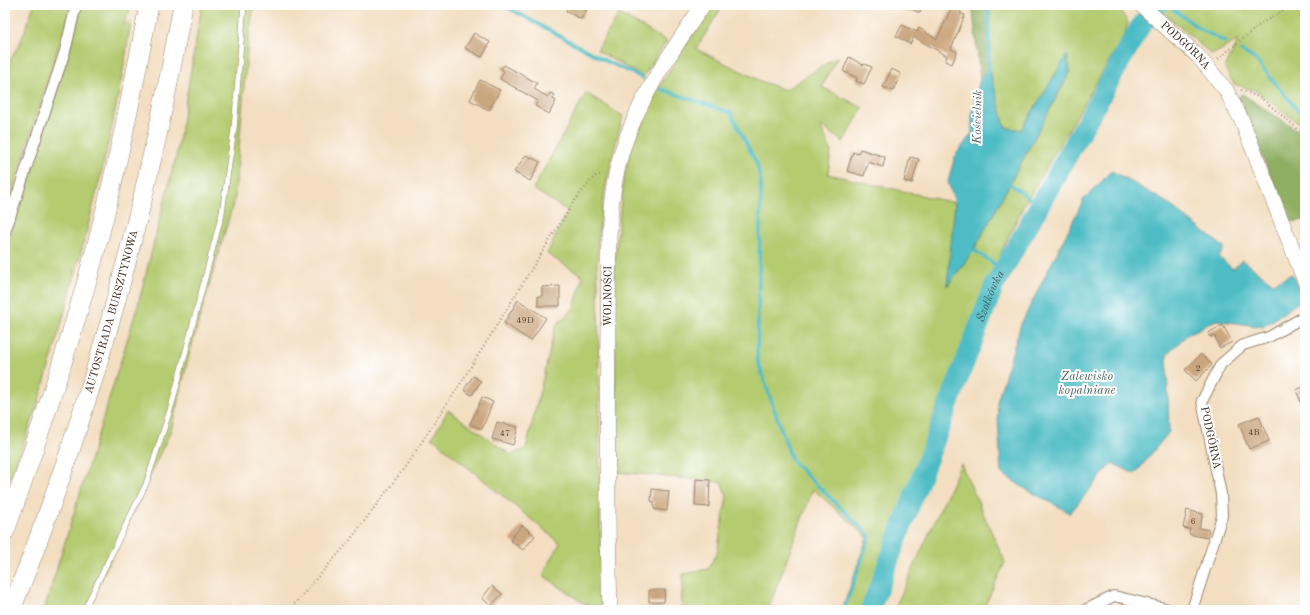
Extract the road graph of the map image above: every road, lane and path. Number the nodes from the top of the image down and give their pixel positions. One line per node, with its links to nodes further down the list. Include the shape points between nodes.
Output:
1 (76, 5): 12 (street)
2 (149, 5): 15 (highway, via 122,143 93,258 42,427)
3 (183, 5): 16 (highway, AUTOSTRADA BURSZTYNOWA, via 156,143 107,334 74,441)
4 (244, 5): 17 (lane, via 234,129 222,213 172,404 146,484)
5 (703, 5): 11 (main road, WOLNOŚCI, via 664,64 640,108 631,126)
6 (1141, 5): 8 (main road, PODGÓRNA, via 1168,27)
7 (1293, 5): 8 (path, via 1262,23)
8 (1208, 67): 9 (main road, PODGÓRNA)
9 (1226, 90): 10 (path, via 1239,89 1261,98); 13 (main road, PODGÓRNA, via 1242,121)
10 (1305, 135)
11 (616, 174): 18 (path, via 595,176 581,190 405,467 347,544); 19 (main road, WOLNOŚCI, via 608,255)
12 (5, 232)
13 (1305, 281)
14 (1305, 316): 22 (street, PODGÓRNA, via 1269,337 1243,345 1221,364 1202,401 1221,494 1222,516)
15 (5, 532)
16 (11, 610)
17 (84, 610)
18 (289, 610)
19 (610, 610)
20 (1085, 610): 21 (street, via 1114,596)
21 (1173, 610)
22 (1192, 610)

